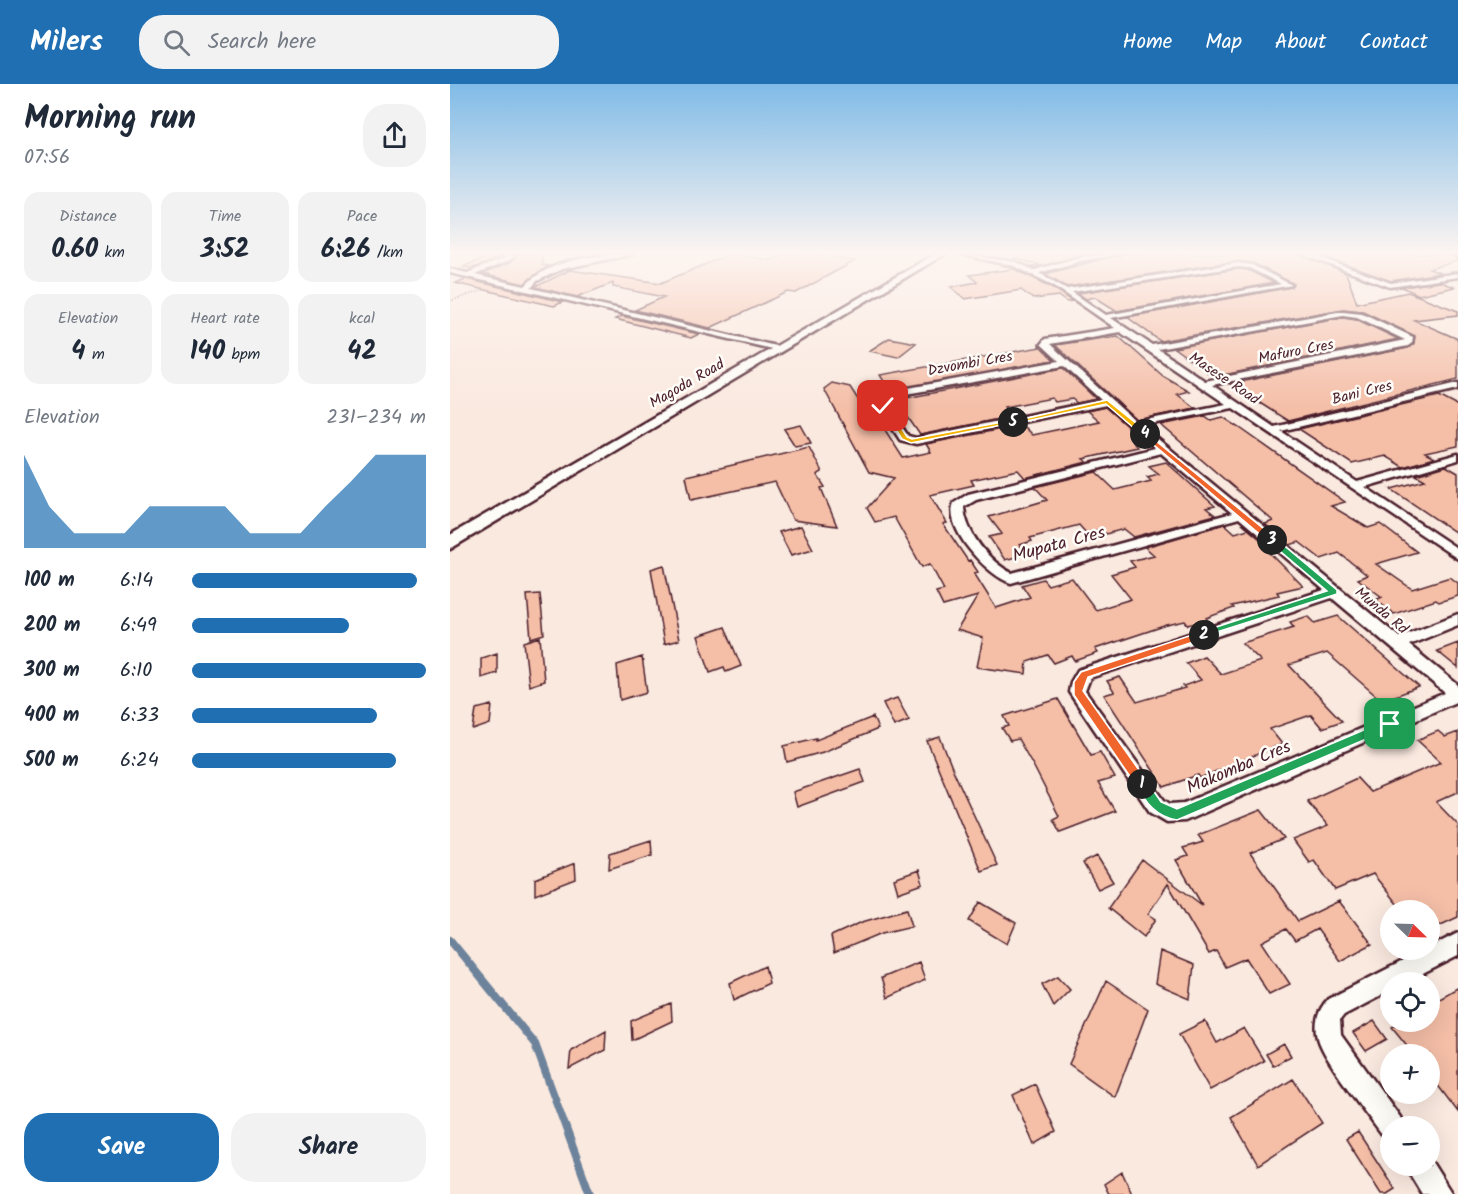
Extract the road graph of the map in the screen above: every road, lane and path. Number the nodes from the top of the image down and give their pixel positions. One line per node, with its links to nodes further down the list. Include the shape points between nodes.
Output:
1 (602, 306): 7 (street)
2 (852, 306): 7 (street, Magoda Road)
3 (1088, 306): 5 (street, Masese Road)
4 (1168, 306): 5 (street)
5 (1104, 317): 6 (street, Masese Road)
6 (1122, 329): 8 (street, Masese Road); 9 (street, Munda Rd, via 1048,341 1046,347)
7 (780, 348): 20 (street, Magoda Road)
8 (1150, 348): 10 (street, Masese Road); 10 (street, Mafuro Cres, via 1343,313 1359,315 1410,339 1408,343)
9 (1064, 363): 12 (street, Munda Rd); 12 (street, Dzvombi Cres, via 897,393 885,399 883,406 904,438 916,441)
10 (1204, 384): 13 (street, Masese Road)
11 (1458, 386): 15 (street, Bani Cres)
12 (1107, 402): 14 (street, Munda Rd)
13 (1235, 405): 14 (street); 15 (street, Masese Road)
14 (1134, 425): 16 (street, Munda Rd)
15 (1273, 430): 18 (street, Masese Road)
16 (1164, 449): 19 (street, Munda Rd); 19 (street, Mupata Cres, via 972,497 958,506 958,519 995,571 1011,578)
17 (1458, 457): 18 (street)
18 (1356, 486): 21 (street, Masese Road)
19 (1241, 514): 22 (street, Munda Rd)
20 (450, 543)
21 (1458, 555)
22 (1334, 592): 24 (street, Munda Rd); 25 (street, Makomba Cres, via 1084,674 1077,692 1157,806 1167,813 1185,812)
23 (1458, 619): 24 (street)
24 (1396, 644): 25 (street, Munda Rd)
25 (1458, 694)
26 (1458, 944): 27 (street, via 1329,1013 1330,1040)
27 (1384, 1116)
28 (1425, 1176): 29 (street)
29 (1438, 1194)

